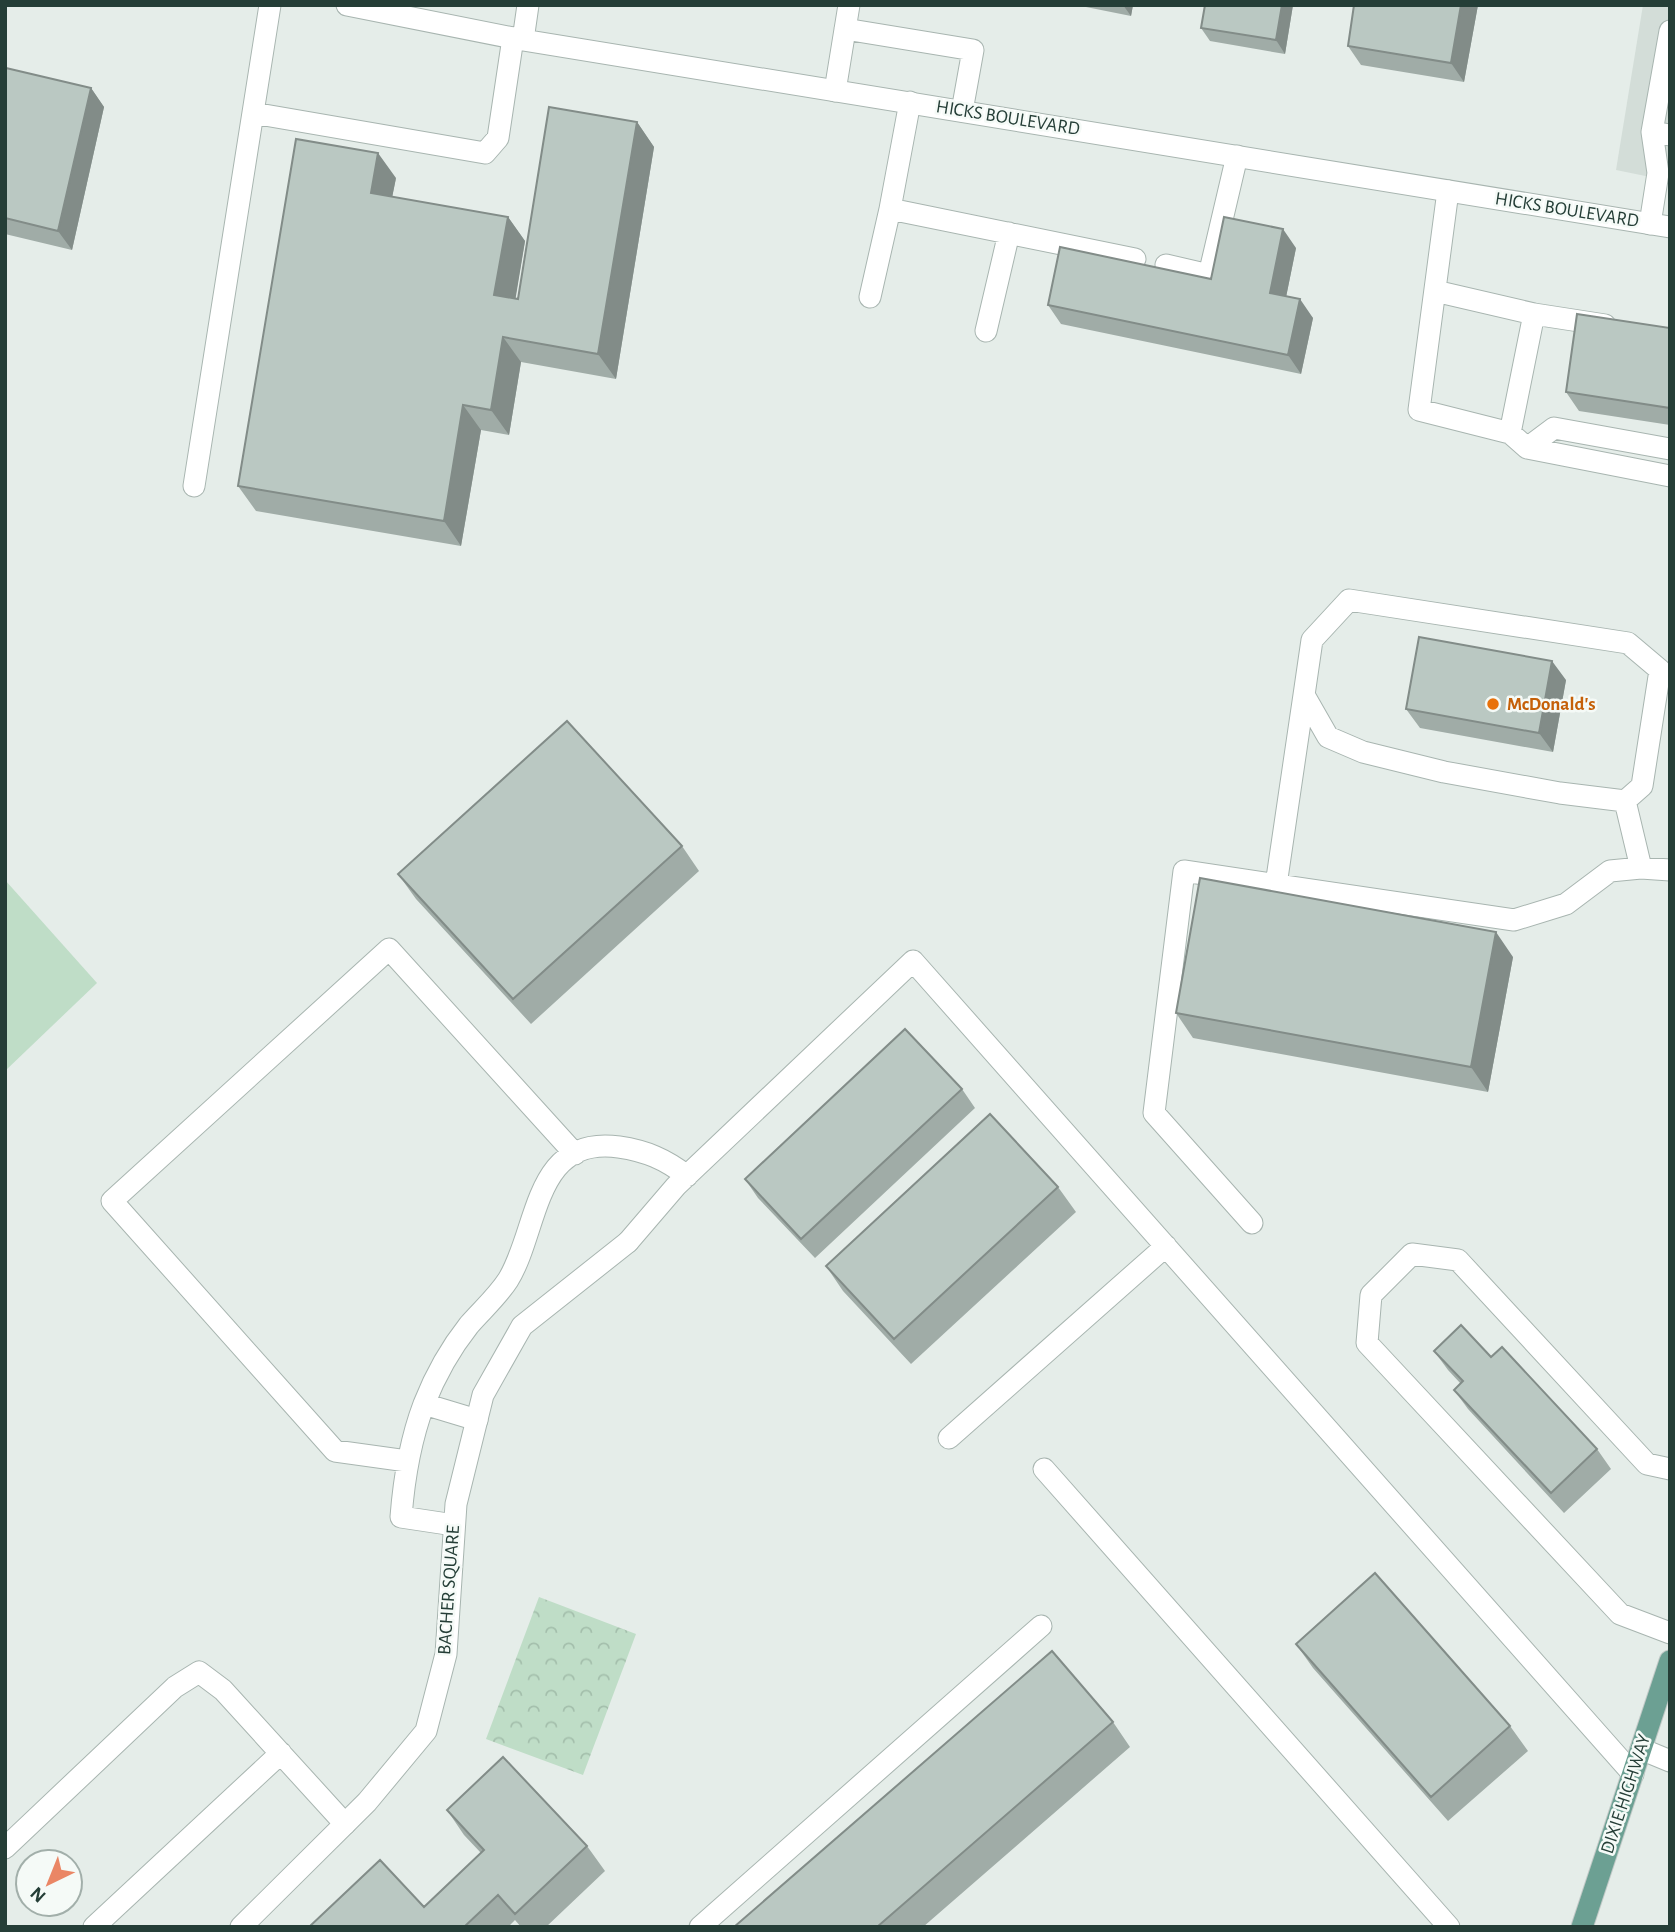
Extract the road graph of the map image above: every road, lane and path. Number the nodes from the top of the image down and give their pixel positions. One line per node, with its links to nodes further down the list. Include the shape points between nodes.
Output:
1 (270, 5): 11 (street)
2 (347, 5): 7 (street, HICKS BOULEVARD)
3 (528, 5): 7 (street)
4 (849, 5): 5 (street)
5 (845, 29): 8 (street); 10 (street, via 974,50)
6 (1670, 31): 12 (street)
7 (518, 39): 8 (street, HICKS BOULEVARD); 11 (street, via 498,138 485,153)
8 (835, 91): 9 (street, HICKS BOULEVARD)
9 (910, 102): 10 (street, HICKS BOULEVARD); 15 (street)
10 (962, 111): 13 (street, HICKS BOULEVARD)
11 (253, 113): 29 (street)
12 (1661, 134): 16 (street)
13 (1237, 156): 14 (street, HICKS BOULEVARD); 19 (street, via 1209,275)
14 (1448, 191): 16 (street, HICKS BOULEVARD); 20 (street)
15 (890, 209): 17 (street); 21 (street)
16 (1660, 225)
17 (1009, 233): 18 (street); 24 (street)
18 (1135, 259)
19 (1166, 265)
20 (1435, 292): 22 (street); 25 (street, via 1419,410)
21 (870, 297)
22 (1534, 314): 23 (street); 25 (street)
23 (1629, 328)
24 (986, 331)
25 (1510, 433): 26 (street)
26 (1527, 448): 27 (street, via 1554,428); 28 (street)
27 (1670, 449)
28 (1670, 476)
29 (194, 486)
30 (1304, 695): 31 (street, via 1328,737 1363,752 1457,774); 31 (street, via 1312,640 1349,600 1628,643 1660,670 1642,786); 34 (street)
31 (1625, 801): 32 (street)
32 (1642, 868): 33 (street); 34 (street, via 1610,871 1566,904 1514,920)
33 (1670, 870)
34 (1276, 885): 37 (street, via 1184,871 1154,1113)
35 (575, 1154): 36 (street, via 597,1145 638,1150 661,1157); 39 (street, via 547,1180 518,1264 449,1354); 42 (street, via 389,949 112,1201 335,1451)
36 (687, 1176): 38 (street, BACHER SQUARE, via 914,961); 40 (street, BACHER SQUARE, via 628,1242 522,1326 483,1395)
37 (1252, 1223)
38 (1166, 1246): 41 (street); 52 (street)
39 (424, 1404): 40 (street); 42 (street)
40 (477, 1420): 45 (street, BACHER SQUARE)
41 (949, 1438)
42 (407, 1461): 45 (street, via 401,1517)
43 (1044, 1469): 58 (street)
44 (1670, 1469): 47 (street, via 1647,1464 1458,1260 1412,1254 1371,1295 1367,1343 1620,1614)
45 (454, 1525): 53 (street, BACHER SQUARE, via 446,1654 426,1731)
46 (1041, 1626): 57 (street)
47 (1670, 1633)
48 (1670, 1661): 49 (main road, DIXIE HIGHWAY)
49 (1641, 1749): 51 (street); 52 (main road, DIXIE HIGHWAY)
50 (281, 1753): 53 (street); 54 (street, via 223,1690 199,1672 175,1687); 55 (street)
51 (1670, 1761)
52 (1633, 1774): 59 (main road, DIXIE HIGHWAY)
53 (345, 1824): 56 (street, BACHER SQUARE)
54 (5, 1848)
55 (94, 1927)
56 (240, 1927)
57 (700, 1927)
58 (1449, 1927)
59 (1582, 1927)

